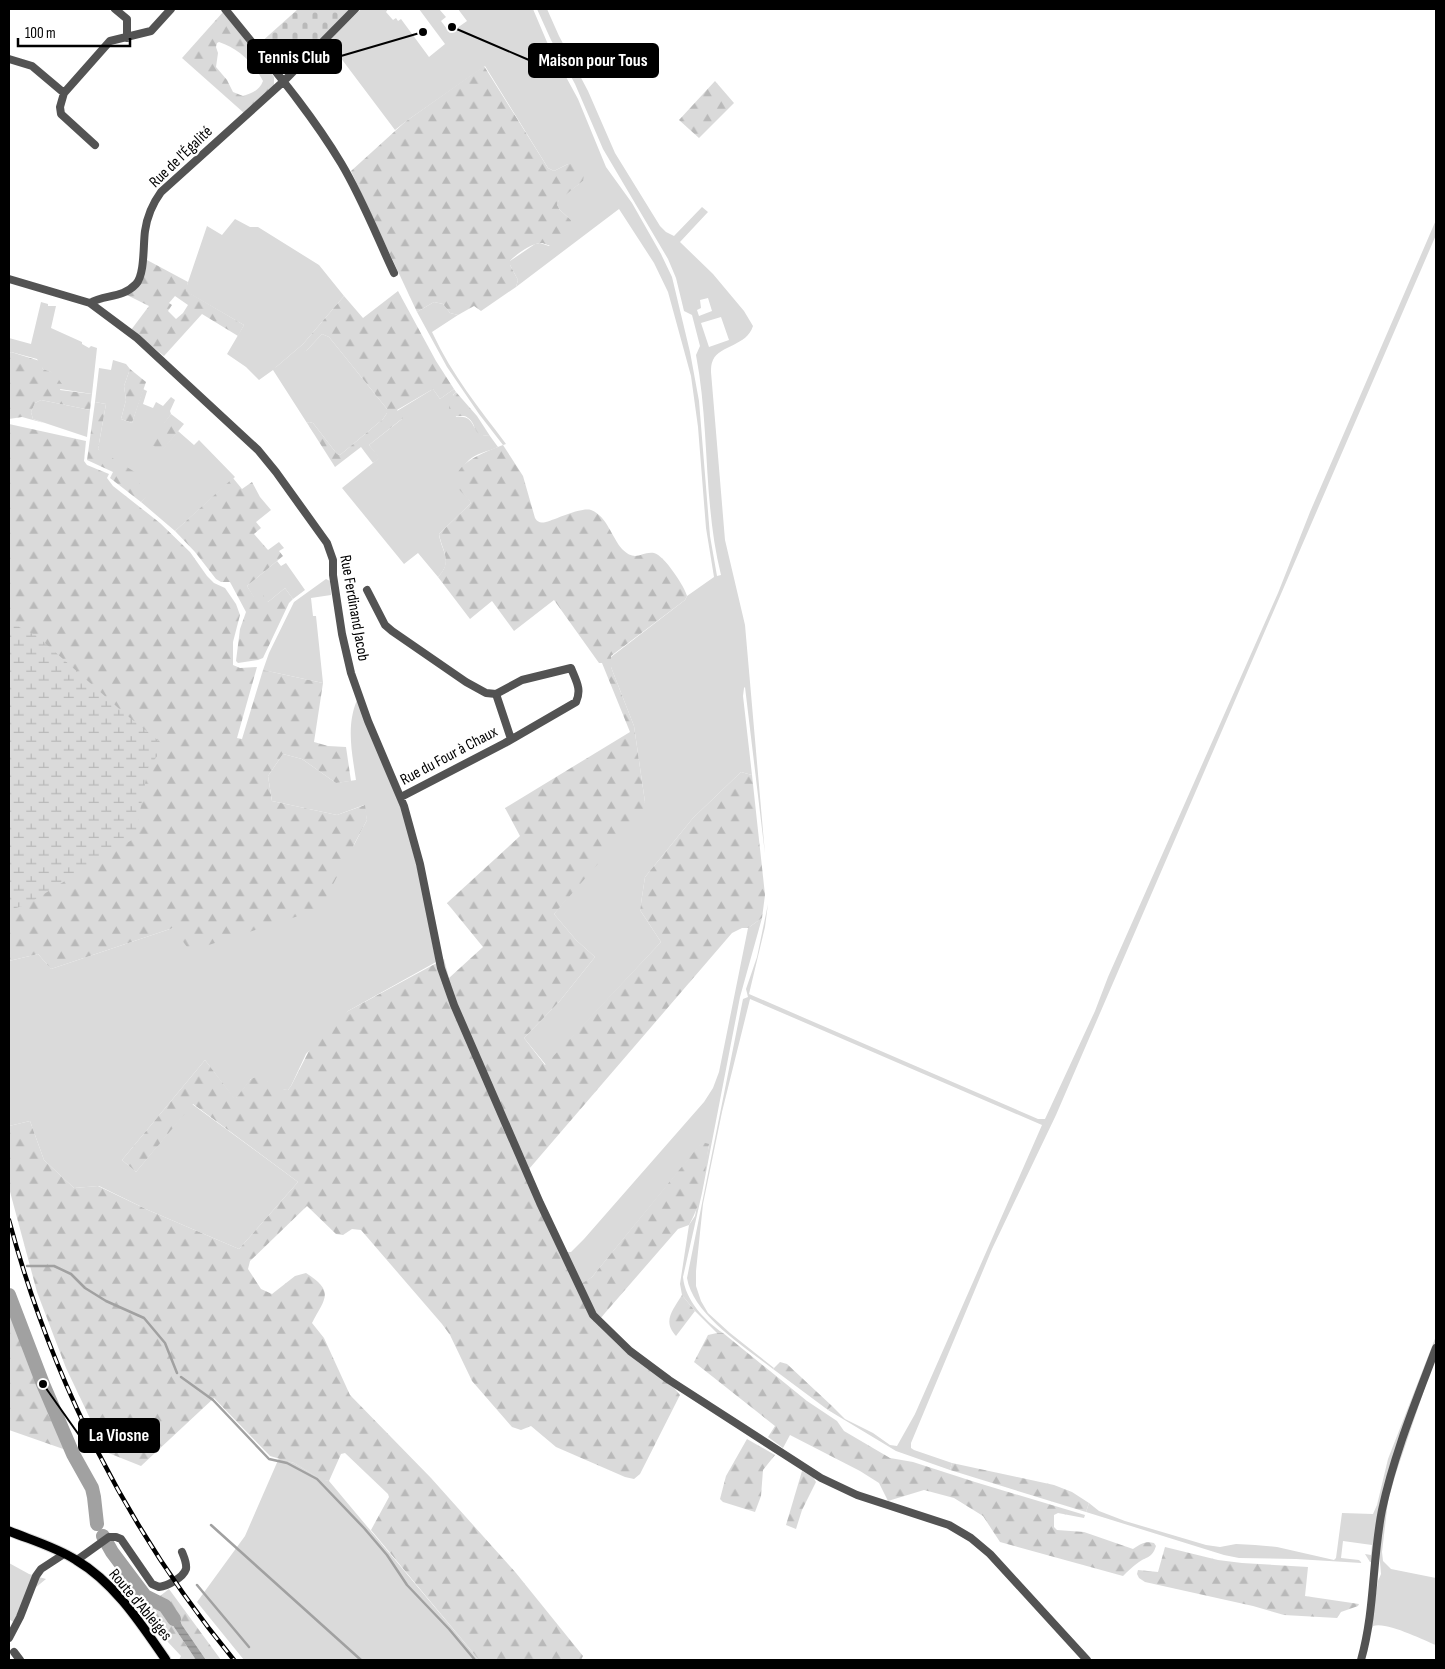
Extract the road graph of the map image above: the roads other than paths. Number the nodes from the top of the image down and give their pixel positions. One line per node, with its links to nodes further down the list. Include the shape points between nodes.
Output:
1 (115, 9): 5 (street, via 127,19)
2 (171, 9): 5 (street, via 151,31)
3 (225, 9): 7 (street)
4 (355, 9): 7 (street)
5 (127, 38): 8 (street, via 110,41)
6 (9, 59): 8 (street, via 32,66)
7 (284, 81): 10 (street, via 344,169); 12 (street, Rue de l'Égalité, via 161,192 147,222 140,275 135,285 124,293)
8 (64, 93): 9 (street, via 61,114)
9 (94, 145)
10 (394, 273)
11 (9, 279): 12 (street, Rue Ferdinand Jacob)
12 (90, 303): 16 (street, Rue Ferdinand Jacob, via 149,349 258,450 326,543 333,560 342,634 351,673 370,727)
13 (367, 590): 14 (street, via 385,625 392,631 466,682 486,693)
14 (496, 694): 15 (street, Rue du Four à Chaux); 15 (street, Rue du Four à Chaux, via 522,680 571,668 579,687 580,695 576,702)
15 (511, 739): 16 (street, Rue du Four à Chaux)
16 (401, 797): 26 (street, Rue Ferdinand Jacob, via 420,864 441,968 454,1005 540,1203 593,1315 630,1351 668,1380 821,1478 857,1495 949,1525 971,1538 990,1554)
17 (1436, 1348): 27 (street, via 1387,1490 1376,1550 1368,1637)
18 (9, 1531): 20 (main road, Route d'Ableiges)
19 (182, 1552): 21 (street, via 186,1569 174,1581 159,1587 152,1584 121,1539 113,1536)
20 (64, 1554): 21 (main road, Route d'Ableiges); 22 (street, via 36,1576)
21 (77, 1560): 25 (main road, Route d'Ableiges, via 106,1583)
22 (9, 1638)
23 (14, 1652): 24 (street)
24 (20, 1660)
25 (166, 1660)
26 (1087, 1660)
27 (1361, 1660)

